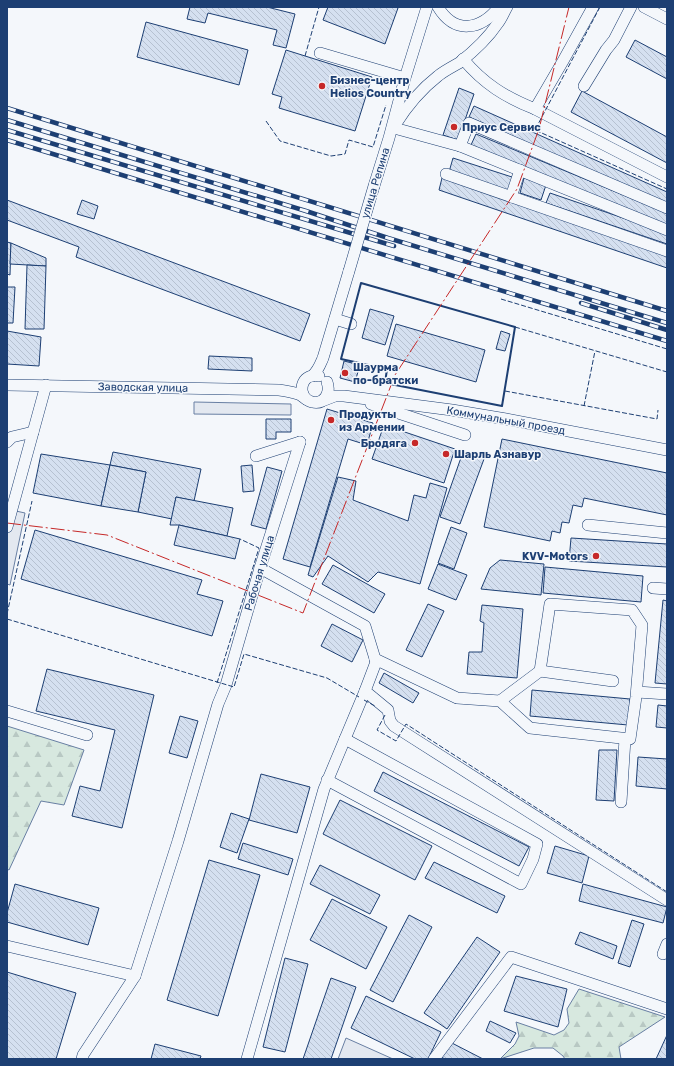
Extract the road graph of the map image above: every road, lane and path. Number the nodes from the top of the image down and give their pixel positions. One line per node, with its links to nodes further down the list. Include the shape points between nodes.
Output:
1 (427, 7): 11 (street, улица Репина)
2 (438, 7): 3 (street, via 452,22 461,26 477,25)
3 (499, 7)
4 (507, 7): 10 (street, via 490,33)
5 (593, 7): 13 (street)
6 (631, 7): 12 (street, via 614,40)
7 (644, 7): 8 (street)
8 (667, 19)
9 (320, 54): 11 (street)
10 (463, 59): 13 (street, via 480,78 495,89); 14 (street, via 438,76 416,97)
11 (405, 78): 14 (street, улица Репина)
12 (584, 86)
13 (535, 109): 18 (street)
14 (391, 133): 15 (street); 23 (street, улица Репина, bridge)
15 (460, 146): 16 (street); 20 (street, via 469,124)
16 (520, 170): 19 (street); 21 (street)
17 (446, 174): 19 (street)
18 (667, 177)
19 (511, 197): 22 (street)
20 (667, 208)
21 (667, 230)
22 (667, 251)
23 (335, 319): 24 (street); 25 (street, улица Репина)
24 (350, 324)
25 (323, 358): 26 (street, улица Репина, via 316,372); 27 (street, улица Репина, via 322,368)
26 (309, 378): 27 (street, via 316,375); 30 (street, Заводская улица, via 295,387); 32 (street, via 303,383 302,392)
27 (326, 381): 31 (street, via 336,392); 33 (street, via 328,395)
28 (7, 384): 29 (street, Заводская улица)
29 (46, 386): 30 (street, Заводская улица); 34 (street)
30 (279, 390): 32 (street, Заводская улица, via 290,391)
31 (349, 396): 33 (street, Коммунальный проезд, via 335,396); 35 (street); 37 (street, Коммунальный проезд, via 506,419)
32 (306, 399): 33 (street)
33 (322, 401)
34 (33, 432): 36 (street, via 12,437); 40 (street)
35 (465, 435)
36 (7, 442)
37 (667, 450)
38 (256, 456): 42 (street, Рабочая улица, via 300,442)
39 (588, 525): 41 (street)
40 (7, 527)
41 (667, 533)
42 (260, 568): 45 (street, via 365,626); 60 (street, Рабочая улица)
43 (653, 588): 44 (street)
44 (667, 589)
45 (375, 659): 48 (street); 51 (street, via 457,698)
46 (540, 671): 47 (street); 49 (street, via 550,604 632,610 642,625); 51 (street)
47 (613, 681)
48 (364, 691): 55 (street); 58 (street, via 388,710 390,721 402,732)
49 (636, 692): 50 (street); 54 (street, via 630,739)
50 (667, 694)
51 (500, 701): 54 (street, via 530,728)
52 (7, 711): 53 (street)
53 (87, 735)
54 (625, 738): 57 (street)
55 (345, 739): 56 (street); 56 (street, via 538,844 533,859 521,884)
56 (327, 780): 63 (street)
57 (621, 802)
58 (667, 900)
59 (7, 946): 60 (street)
60 (135, 976): 62 (street, Рабочая улица)
61 (667, 1010): 64 (street, via 511,957)
62 (86, 1058)
63 (247, 1059)
64 (434, 1059)

